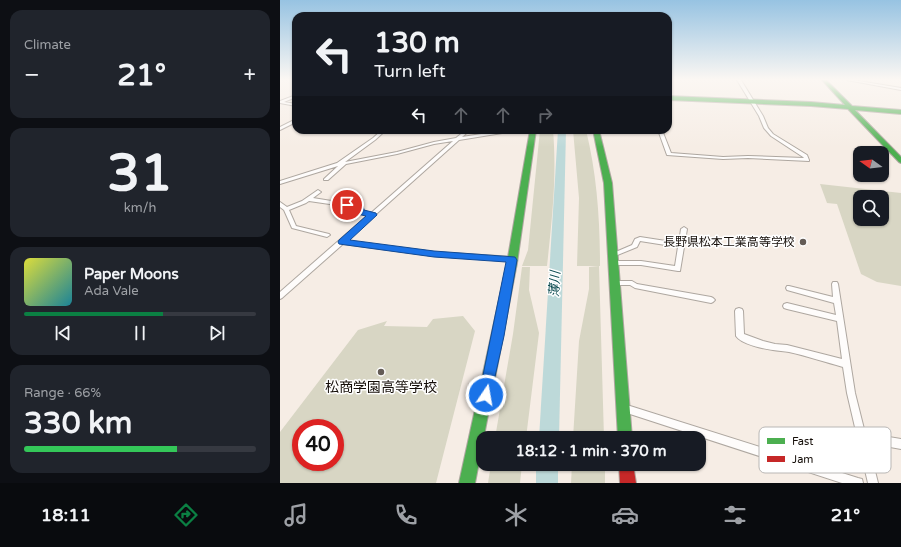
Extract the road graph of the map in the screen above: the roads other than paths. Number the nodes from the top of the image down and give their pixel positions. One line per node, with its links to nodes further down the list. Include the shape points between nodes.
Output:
1 (753, 103): 13 (street, via 772,135 805,156 807,160 669,154)
2 (782, 103): 4 (street)
3 (847, 103): 4 (street)
4 (850, 106): 5 (street); 15 (street)
5 (901, 112)
6 (292, 122): 7 (street)
7 (280, 129)
8 (380, 134): 17 (street)
9 (464, 134): 14 (street)
10 (490, 134): 14 (street)
11 (531, 134): 30 (street)
12 (597, 134): 29 (street, via 608,183)
13 (662, 134)
14 (458, 139): 16 (street); 24 (street)
15 (901, 161)
16 (344, 164): 17 (street); 18 (street)
17 (336, 166): 19 (street)
18 (326, 179)
19 (280, 183)
20 (318, 192): 21 (street)
21 (308, 199): 23 (street); 24 (street, via 360,207 360,212)
22 (280, 204): 23 (street)
23 (286, 209): 26 (street, via 294,227)
24 (373, 215): 27 (street)
25 (684, 229): 28 (street)
26 (327, 235)
27 (342, 242): 30 (street, via 434,254); 34 (street)
28 (682, 245): 29 (street, via 640,239 635,246); 29 (street, via 678,269)
29 (613, 259): 31 (street)
30 (512, 260): 50 (street)
31 (614, 283): 35 (street, via 632,283 636,286); 41 (street)
32 (835, 284): 36 (street)
33 (789, 288): 36 (street)
34 (280, 296)
35 (711, 300)
36 (837, 301): 39 (street)
37 (787, 306): 39 (street)
38 (739, 311): 40 (street, via 740,336 749,341)
39 (840, 320): 40 (street)
40 (846, 364): 42 (street)
41 (623, 410): 43 (street); 46 (street, via 630,410)
42 (860, 427)
43 (624, 431)
44 (891, 442): 45 (street)
45 (901, 444)
46 (759, 451)
47 (627, 471): 51 (street)
48 (827, 473): 52 (street)
49 (871, 473): 53 (street)
50 (467, 483)
51 (628, 483)
52 (858, 483)
53 (873, 483)

